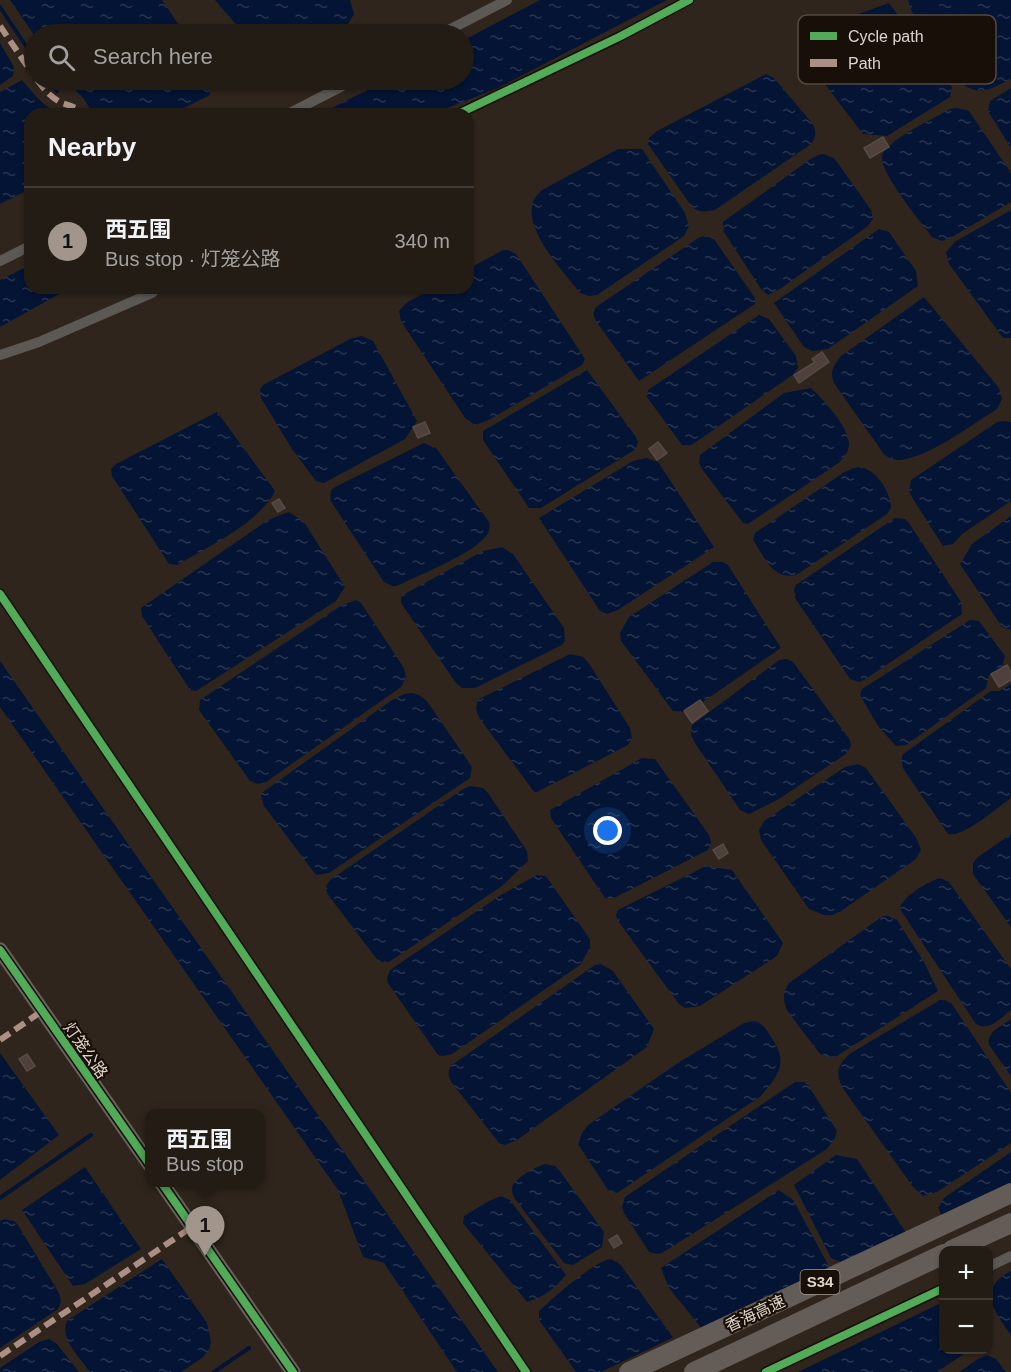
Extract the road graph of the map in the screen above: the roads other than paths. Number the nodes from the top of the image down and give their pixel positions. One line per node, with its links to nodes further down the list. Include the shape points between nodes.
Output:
1 (507, 0): 3 (street)
2 (689, 0): 6 (street)
3 (460, 24)
4 (335, 90): 5 (street)
5 (300, 108)
6 (471, 108)
7 (24, 249): 8 (street)
8 (0, 261)
9 (150, 294): 10 (street)
10 (0, 355)
11 (0, 594): 23 (street)
12 (0, 950): 13 (street, 灯笼公路)
13 (145, 1159)
14 (164, 1187): 22 (street)
15 (1011, 1193): 24 (highway, 香海高速 / S34)
16 (1011, 1223): 17 (highway)
17 (963, 1246)
18 (939, 1256): 25 (highway, 香海高速 / S34)
19 (1011, 1256): 20 (street)
20 (993, 1265)
21 (939, 1290): 26 (street)
22 (293, 1372)
23 (526, 1372)
24 (629, 1372)
25 (694, 1372)
26 (766, 1372)

